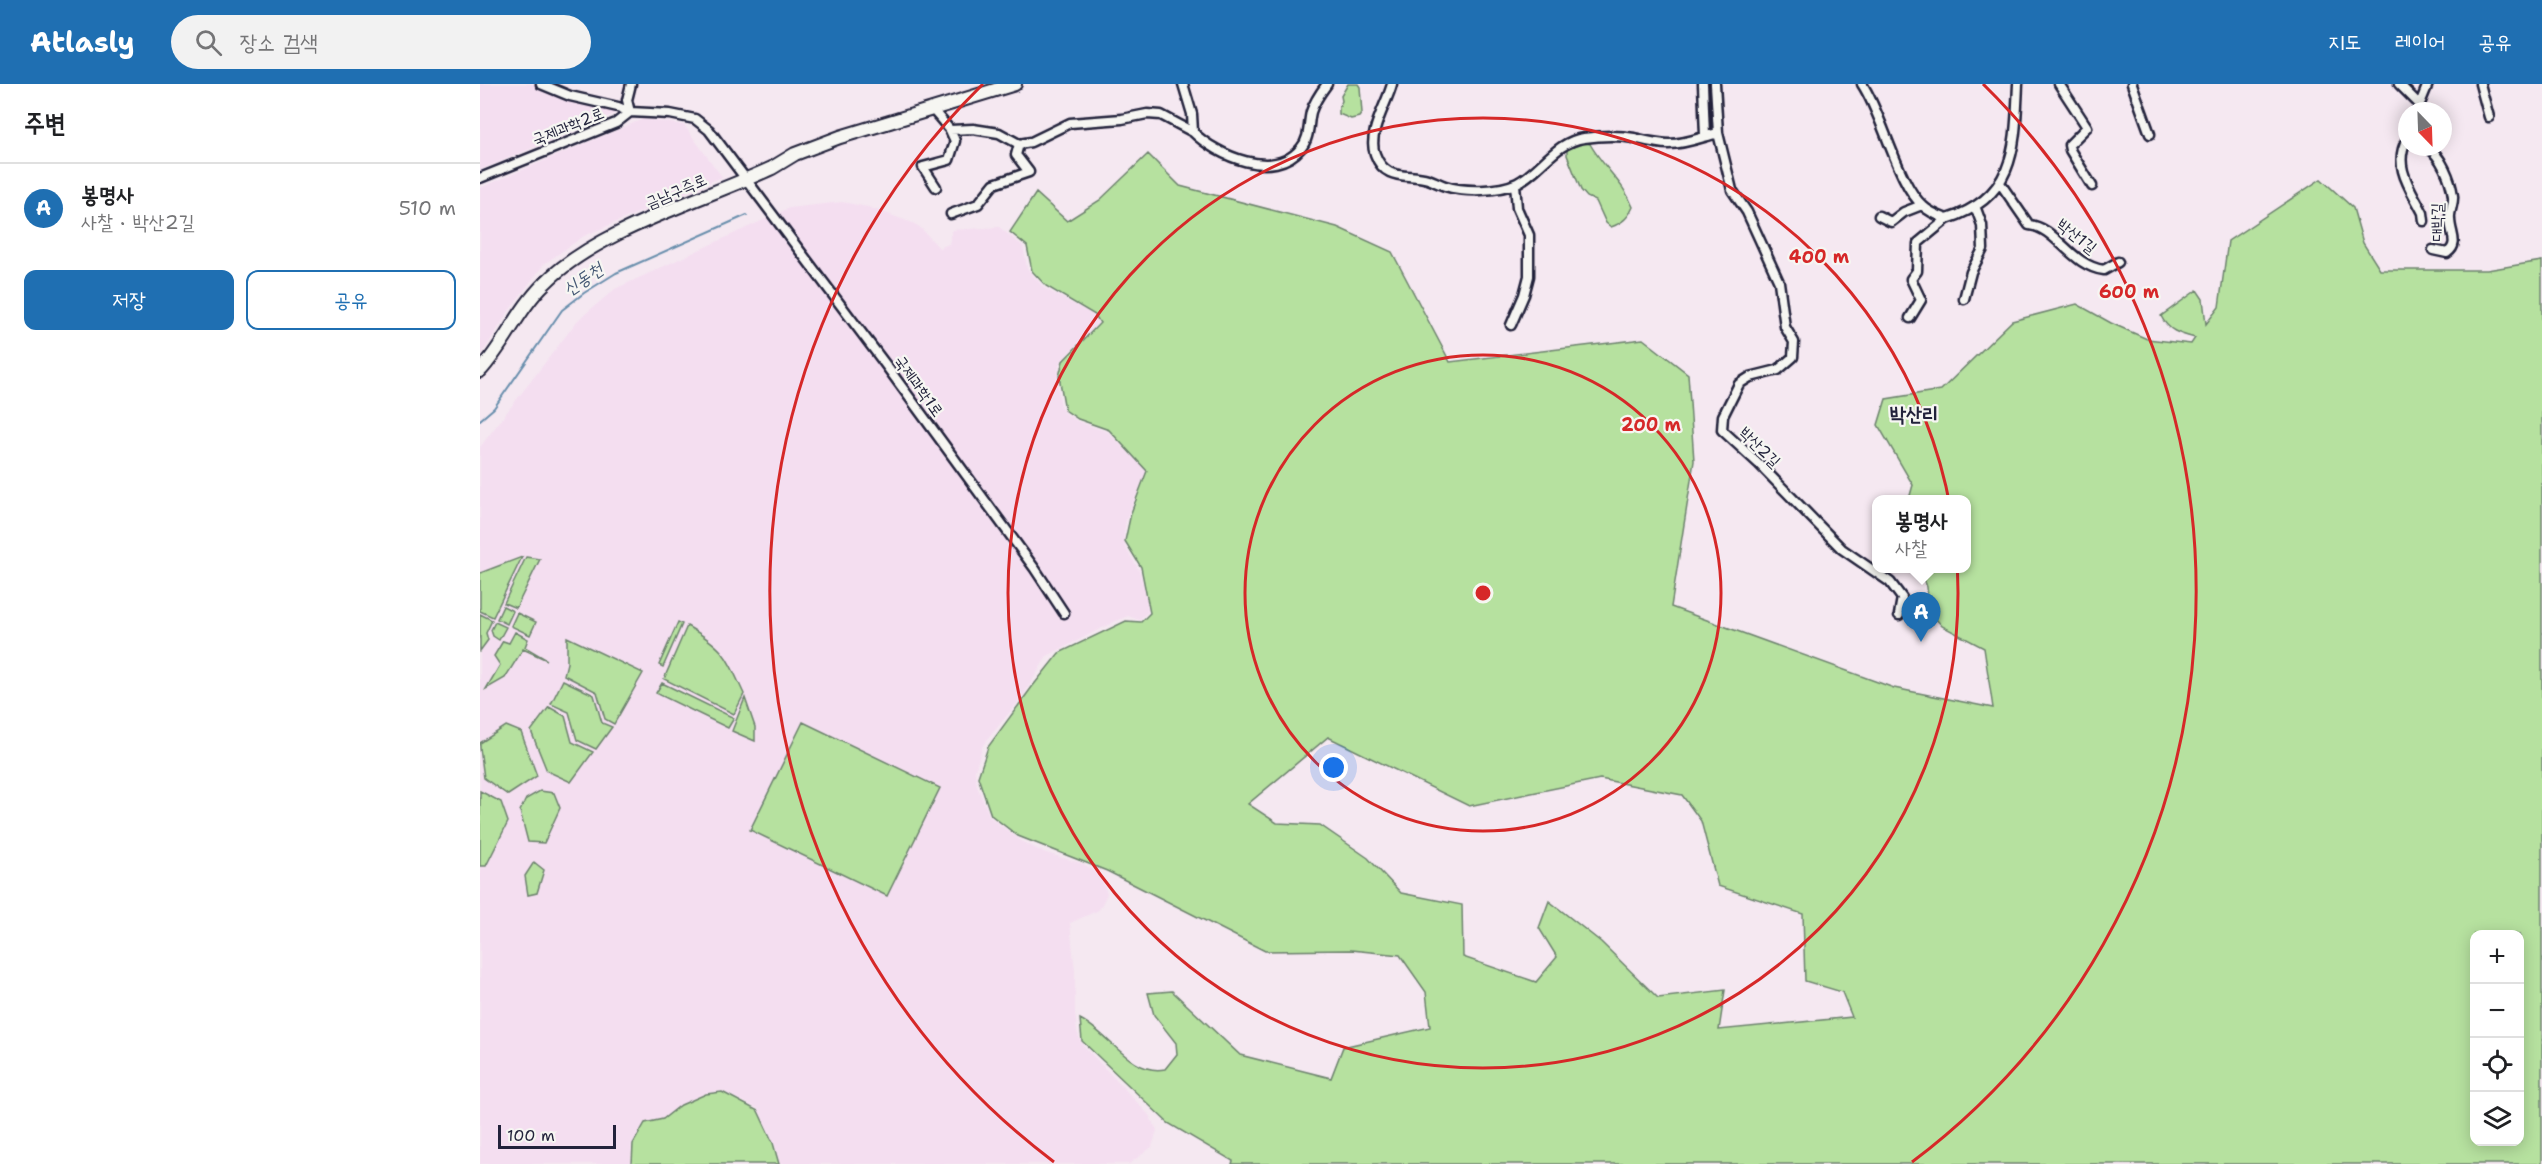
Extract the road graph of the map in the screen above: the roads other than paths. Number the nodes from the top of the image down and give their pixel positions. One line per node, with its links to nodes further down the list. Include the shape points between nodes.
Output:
1 (541, 84): 19 (street)
2 (631, 84): 19 (street, via 627,99)
3 (1015, 84): 18 (main road, 금남구즉로)
4 (1183, 84): 22 (street)
5 (1327, 84): 22 (street, via 1311,112 1302,148 1281,161 1269,164 1230,155 1204,143)
6 (1392, 84): 32 (street, via 1373,145 1384,167 1404,178 1427,178 1463,190)
7 (1703, 84): 25 (street)
8 (1715, 84): 23 (street, 박산2길)
9 (1862, 84): 35 (street, via 1876,107 1911,190)
10 (2018, 84): 31 (street, via 2014,149)
11 (2059, 84): 33 (street, via 2087,127 2069,145)
12 (2132, 84): 24 (street)
13 (2399, 84): 16 (street)
14 (2428, 84): 17 (street)
15 (2480, 84): 20 (street)
16 (2413, 102)
17 (2420, 102)
18 (933, 110): 21 (street); 30 (main road, 금남구즉로, via 840,137 795,154)
19 (630, 112): 29 (street, 국제과학2로, via 616,123); 30 (street, 국제과학2로, via 695,119 709,130)
20 (2489, 117)
21 (950, 130): 26 (street, via 999,133); 34 (street, via 955,141 949,160 923,167)
22 (1193, 132): 26 (street, via 1161,114 1147,114 1070,123)
23 (1718, 133): 25 (street); 47 (street, 박산2길, via 1731,190 1748,212 1779,282 1785,327 1794,342 1793,357 1778,370 1739,384 1722,430 1842,549)
24 (2150, 134)
25 (1705, 136): 32 (street, via 1672,144 1615,136 1582,138 1551,154)
26 (1019, 144): 37 (street, via 1016,155 1029,172 994,184 978,204)
27 (2401, 156): 40 (street, via 2400,165)
28 (2438, 156): 41 (street, 대박길, via 2453,196 2450,219 2455,243 2447,253)
29 (480, 178)
30 (746, 180): 46 (main road, 금남구즉로, via 577,256 544,283); 49 (street, 국제과학1로, via 885,364)
31 (2000, 183): 36 (street); 42 (street, 박산1길, via 2029,225 2047,231 2083,262 2103,270)
32 (1515, 184): 45 (street, via 1517,208 1529,235 1529,276)
33 (2092, 186)
34 (936, 187)
35 (1922, 205): 38 (street, via 1891,222); 39 (street)
36 (1975, 206): 39 (street); 43 (street, via 1982,225 1983,249)
37 (951, 214)
38 (1879, 216)
39 (1947, 219): 44 (street, via 1917,243 1917,271 1911,279 1921,300)
40 (2424, 221)
41 (2433, 250)
42 (2118, 262)
43 (1964, 298)
44 (1910, 318)
45 (1511, 325)
46 (480, 371)
47 (1872, 570)
48 (1877, 573): 50 (street, 박산2길, via 1902,598)
49 (1064, 613)
50 (1899, 615)

